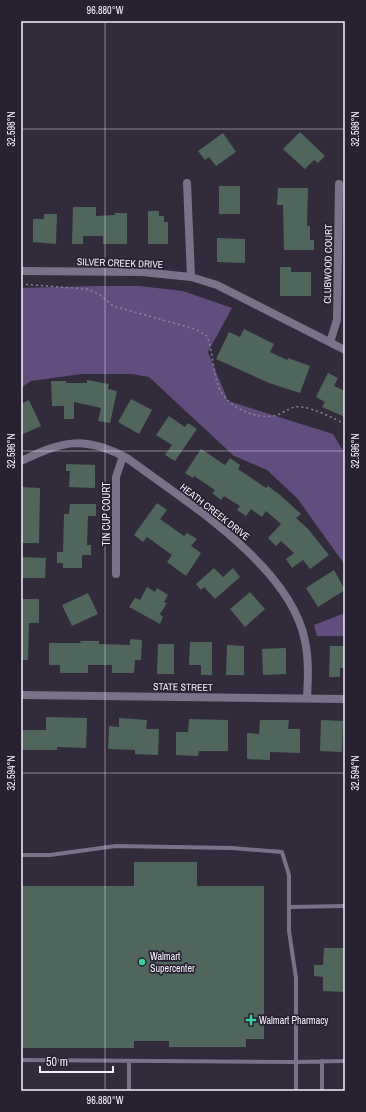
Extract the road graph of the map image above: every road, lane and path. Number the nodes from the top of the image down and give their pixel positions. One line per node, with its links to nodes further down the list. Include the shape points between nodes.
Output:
1 (187, 183): 4 (street)
2 (339, 184): 6 (street, CLUBWOOD COURT, via 337,320)
3 (21, 271): 4 (street, SILVER CREEK DRIVE, via 142,272)
4 (191, 277): 6 (street, SILVER CREEK DRIVE, via 217,285)
5 (21, 284): 8 (path, via 88,289 99,294 113,306 196,329 207,336 221,392 242,410 265,418 276,416 292,407 303,407)
6 (330, 342): 7 (street, SILVER CREEK DRIVE)
7 (345, 350)
8 (345, 424)
9 (123, 456): 10 (street, HEATH CREEK DRIVE, via 110,449 88,443 62,444); 11 (street, TIN CUP COURT, via 116,477); 13 (street, HEATH CREEK DRIVE, via 238,540 284,594 297,616 305,640 308,664)
10 (21, 460)
11 (116, 574)
12 (21, 695): 13 (street, STATE STREET)
13 (307, 698): 14 (street, STATE STREET)
14 (345, 699)
15 (21, 855): 17 (lane, via 50,855 116,846 276,850 282,852 289,875)
16 (345, 906): 17 (lane)
17 (289, 907): 22 (lane, via 289,931 296,978)
18 (21, 1060): 19 (lane)
19 (129, 1060): 22 (lane); 23 (lane)
20 (322, 1061): 21 (lane); 22 (lane); 25 (lane)
21 (345, 1061)
22 (296, 1062): 24 (lane)
23 (129, 1091)
24 (296, 1091)
25 (322, 1091)

